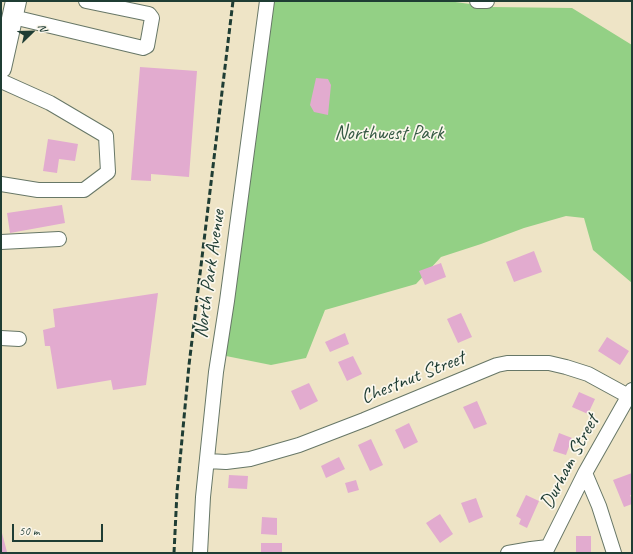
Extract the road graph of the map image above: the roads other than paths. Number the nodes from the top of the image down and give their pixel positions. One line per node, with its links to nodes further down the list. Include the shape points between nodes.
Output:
1 (86, 1): 5 (street, via 149,14 152,18 147,46 143,48)
2 (267, 1): 14 (street, North Park Avenue, via 216,372)
3 (477, 1): 4 (street)
4 (486, 1)
5 (15, 9): 6 (highway)
6 (1, 68)
7 (1, 81): 8 (street, via 50,103 106,136 108,172 84,190 38,190)
8 (1, 184)
9 (59, 239): 10 (street)
10 (1, 242)
11 (1, 338): 12 (street)
12 (19, 339)
13 (631, 395): 14 (street, Chestnut Street, via 588,374 566,367 549,363 507,363 299,445 250,459); 15 (street, Durham Street)
14 (207, 461): 17 (street, North Park Avenue)
15 (585, 473): 16 (street, Durham Street); 19 (street)
16 (546, 550): 18 (street, via 531,549)
17 (200, 553)
18 (508, 553)
19 (614, 553)

